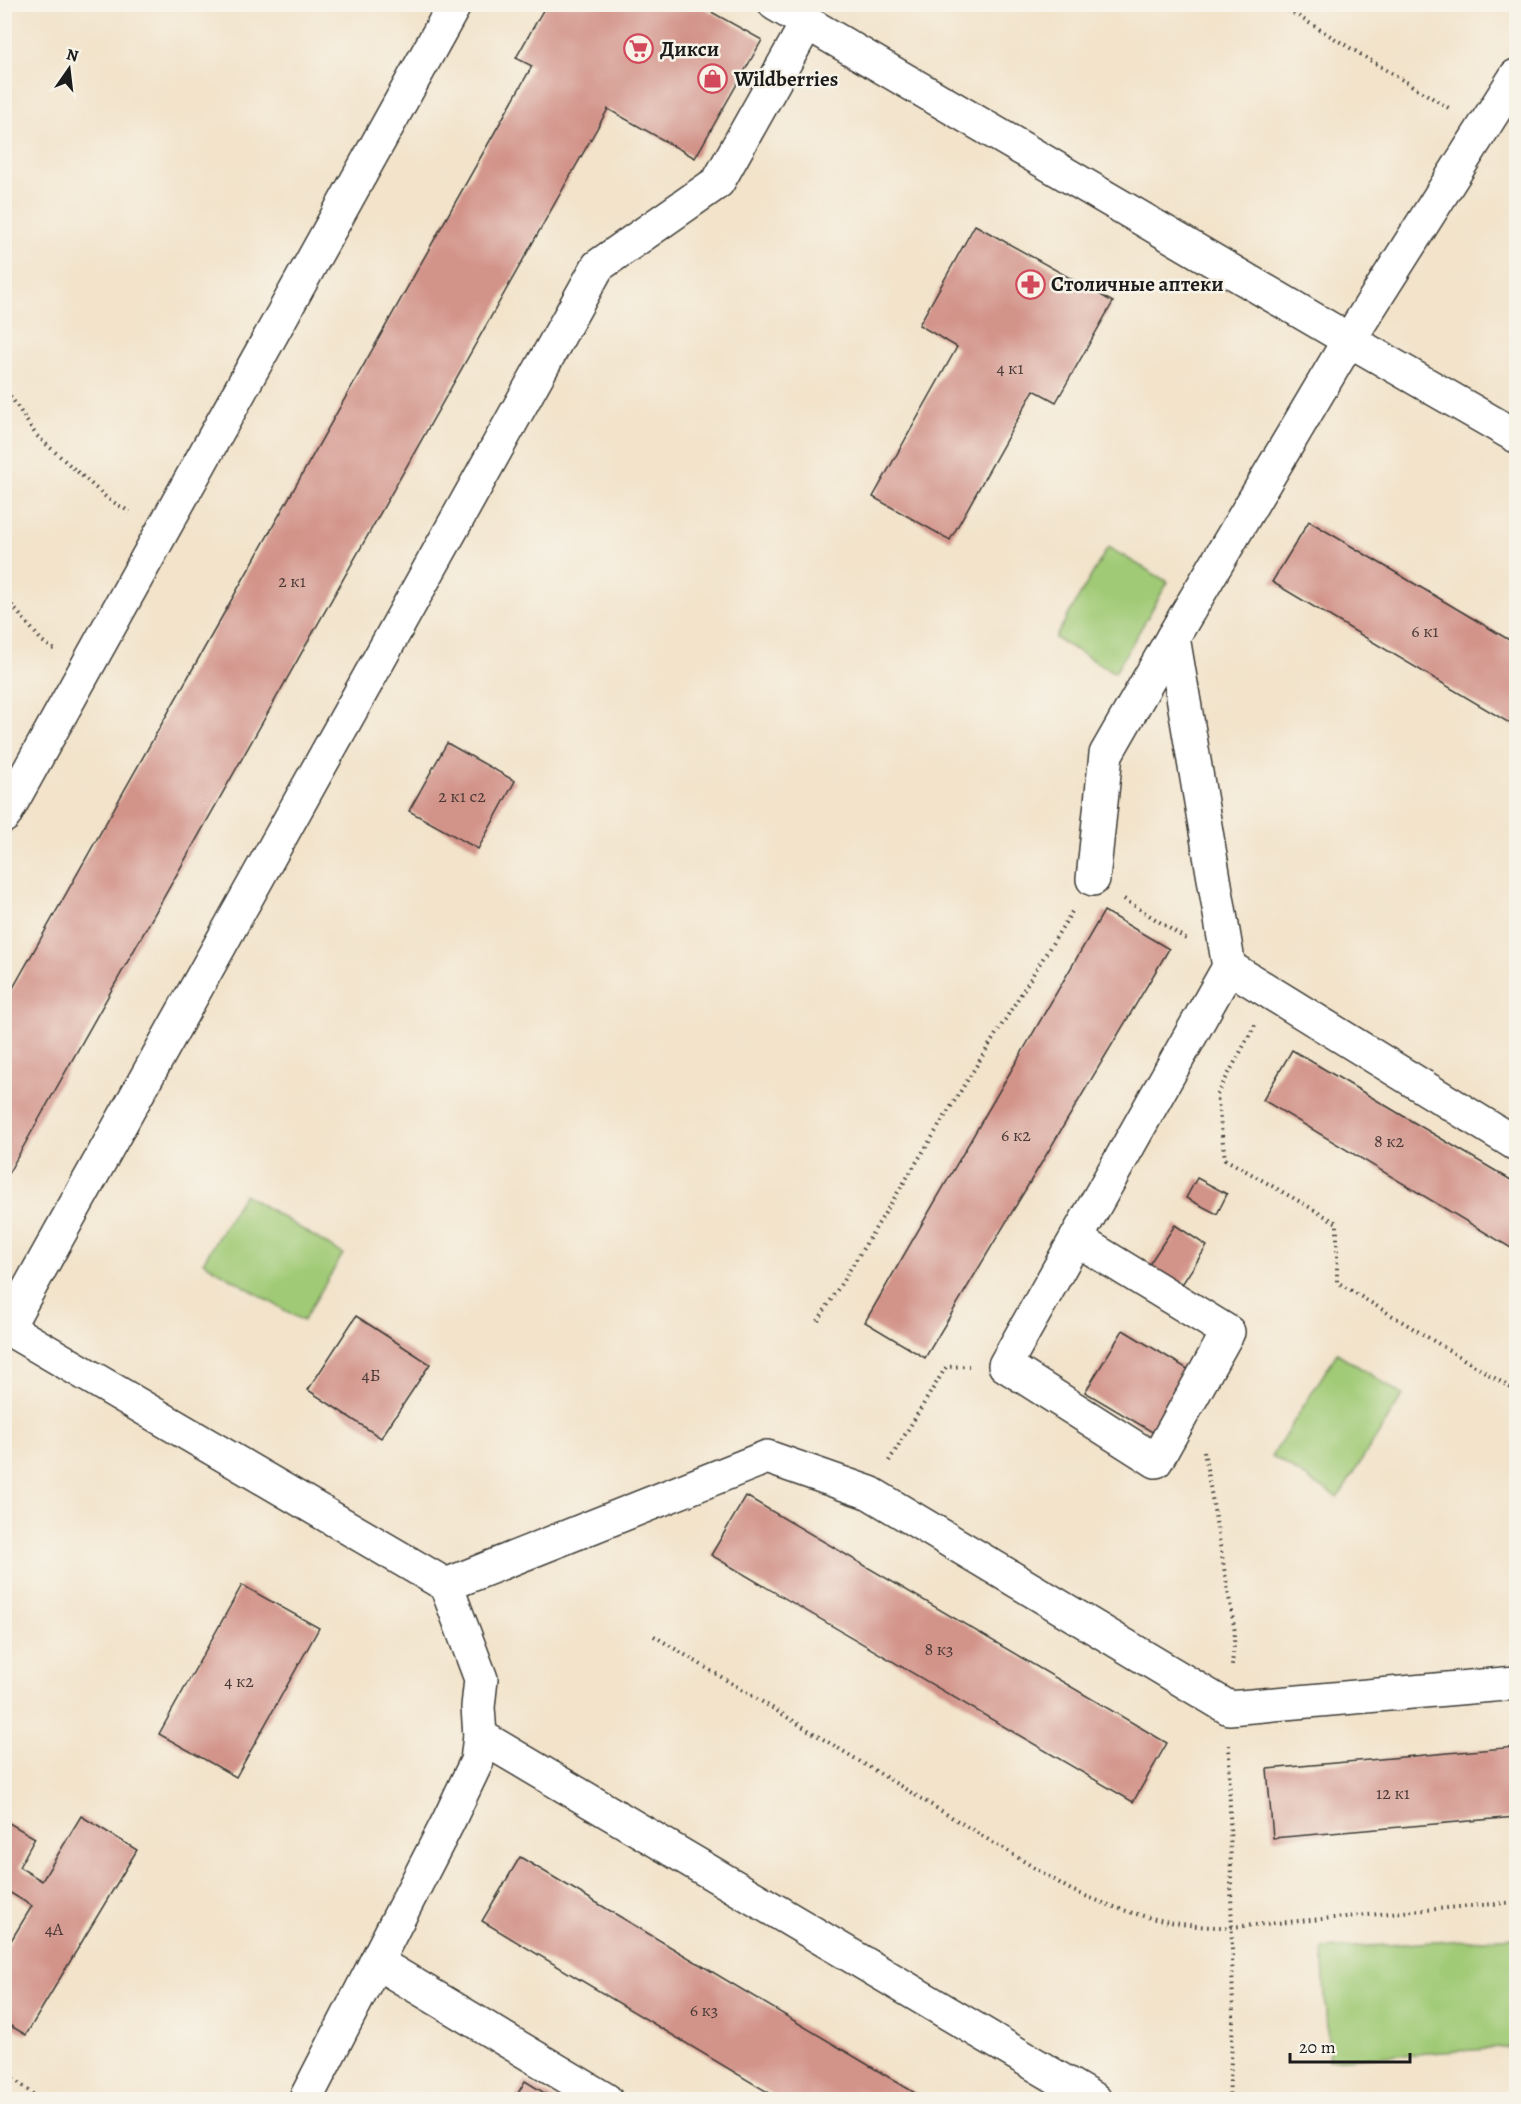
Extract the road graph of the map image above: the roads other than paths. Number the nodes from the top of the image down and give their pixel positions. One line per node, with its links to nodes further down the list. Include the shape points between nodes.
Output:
1 (455, 4): 8 (lane)
2 (775, 4): 3 (lane)
3 (807, 22): 5 (lane); 13 (lane, via 718,182 598,266)
4 (1516, 76): 5 (lane)
5 (1348, 340): 6 (lane); 7 (lane)
6 (1516, 436)
7 (1173, 637): 9 (lane, via 1106,754); 10 (lane)
8 (4, 816)
9 (1093, 879)
10 (1229, 967): 11 (lane); 12 (lane)
11 (1516, 1144)
12 (1077, 1239): 12 (lane, via 1228,1332 1156,1461 1005,1365)
13 (6, 1330): 14 (lane)
14 (446, 1585): 15 (lane, via 767,1457 870,1493 1228,1708); 16 (lane, via 481,1678)
15 (1516, 1683)
16 (480, 1736): 17 (lane, via 477,1761); 20 (lane)
17 (376, 1962): 18 (lane); 19 (lane)
18 (305, 2100)
19 (606, 2100)
20 (1095, 2100)

